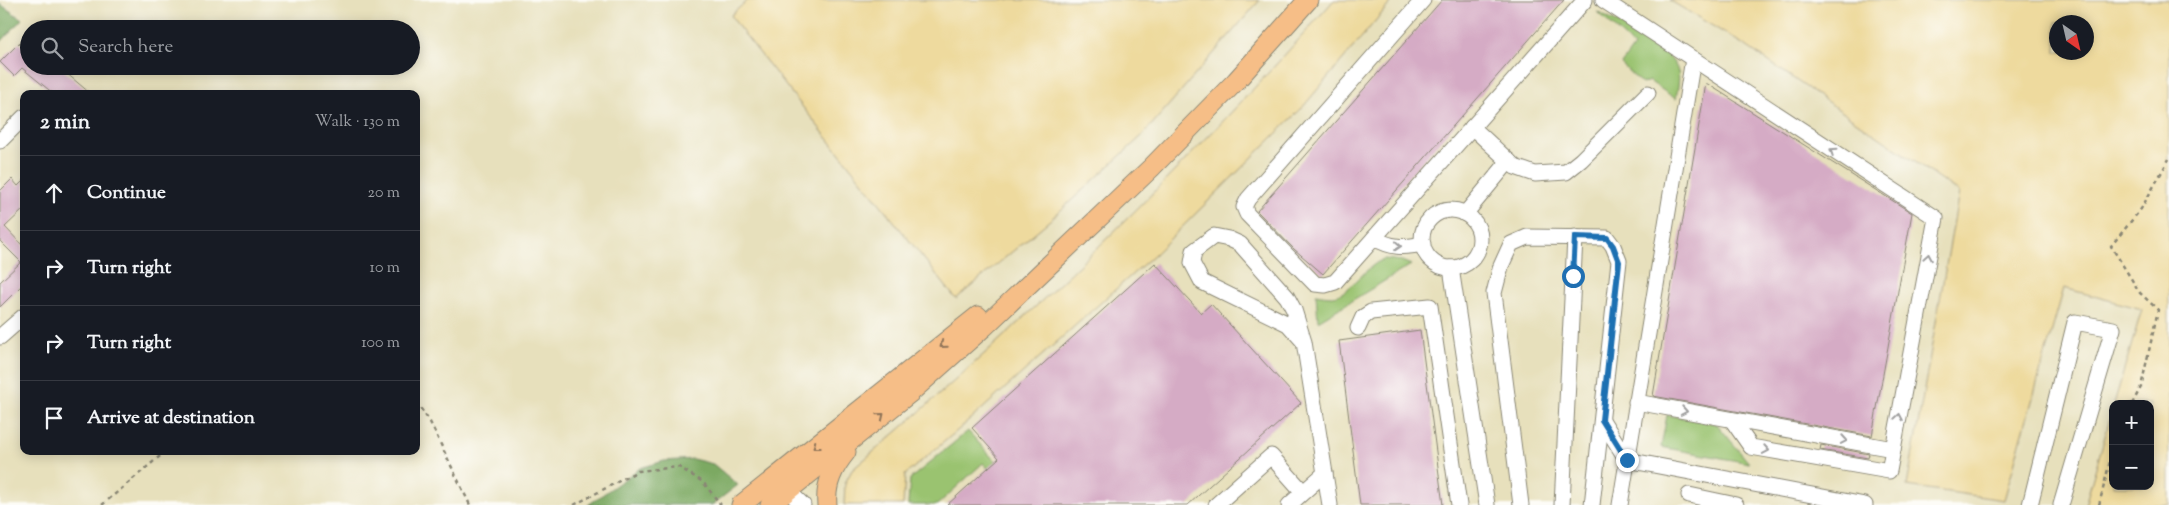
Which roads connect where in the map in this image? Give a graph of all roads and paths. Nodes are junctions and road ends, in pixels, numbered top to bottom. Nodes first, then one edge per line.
1 (1308, 0) edge
2 (1423, 0) edge
3 (1585, 0) edge
4 (1603, 0) edge
5 (1693, 59) junction
6 (1648, 92) dead end
7 (20, 121) edge
8 (1472, 127) junction
9 (0, 141) edge
10 (2169, 159) edge
11 (1509, 161) junction
12 (1128, 190) junction
13 (1465, 214) junction
14 (1575, 237) junction
15 (1374, 238) junction
16 (1422, 244) junction
17 (1451, 268) junction
18 (20, 320) edge
19 (1358, 328) dead end
20 (0, 337) edge
21 (1304, 342) junction
22 (2134, 400) edge
23 (1636, 402) junction
24 (420, 408) edge
25 (1602, 420) junction
26 (1732, 420) junction
27 (860, 434) junction
28 (1893, 449) junction
29 (161, 455) edge
30 (1627, 460) junction
31 (2109, 465) edge
32 (1325, 473) junction
33 (770, 483) junction
34 (1303, 492) junction
35 (1689, 495) dead end
36 (778, 500) edge
37 (1820, 501) edge
38 (102, 505) edge
39 (470, 505) edge
40 (574, 505) edge
41 (721, 505) edge
42 (742, 505) edge
43 (803, 505) edge
44 (827, 505) edge
45 (1216, 505) edge
46 (1289, 505) edge
47 (1330, 505) edge
48 (1459, 505) edge
49 (1487, 505) edge
50 (1521, 505) edge
51 (1562, 505) edge
52 (1592, 505) edge
53 (1620, 505) edge
54 (1736, 505) edge
55 (1865, 505) edge
56 (2030, 505) edge
57 (2060, 505) edge
58 (2099, 505) edge

1 - 12 main road
2 - 15 street
3 - 8 street
4 - 5 street
5 - 23 street
28 -> 5 street
6 - 11 street
7 - 9 street
8 - 11 street
8 - 15 street
10 - 22 path
11 - 13 street
27 -> 12 main road
12 -> 33 main road
13 - 16 street
13 - 17 street
14 - 25 street
14 - 50 street
14 - 51 street
15 -> 16 street
16 - 17 street
17 - 49 street
18 - 20 street
19 - 48 street
21 - 21 street
21 - 32 street
23 -> 26 street
23 - 30 street
24 - 39 path
25 - 30 street
25 - 52 street
26 -> 28 street
26 -> 28 street
27 - 36 main road
27 - 44 main road
29 - 38 path
30 - 37 street
30 - 53 street
31 - 58 path
32 - 34 street
32 - 47 street
33 - 36 street
33 - 42 main road
34 - 45 street
34 - 46 street
35 - 54 street
36 - 43 street
37 - 55 street
40 - 41 path
56 - 57 street

